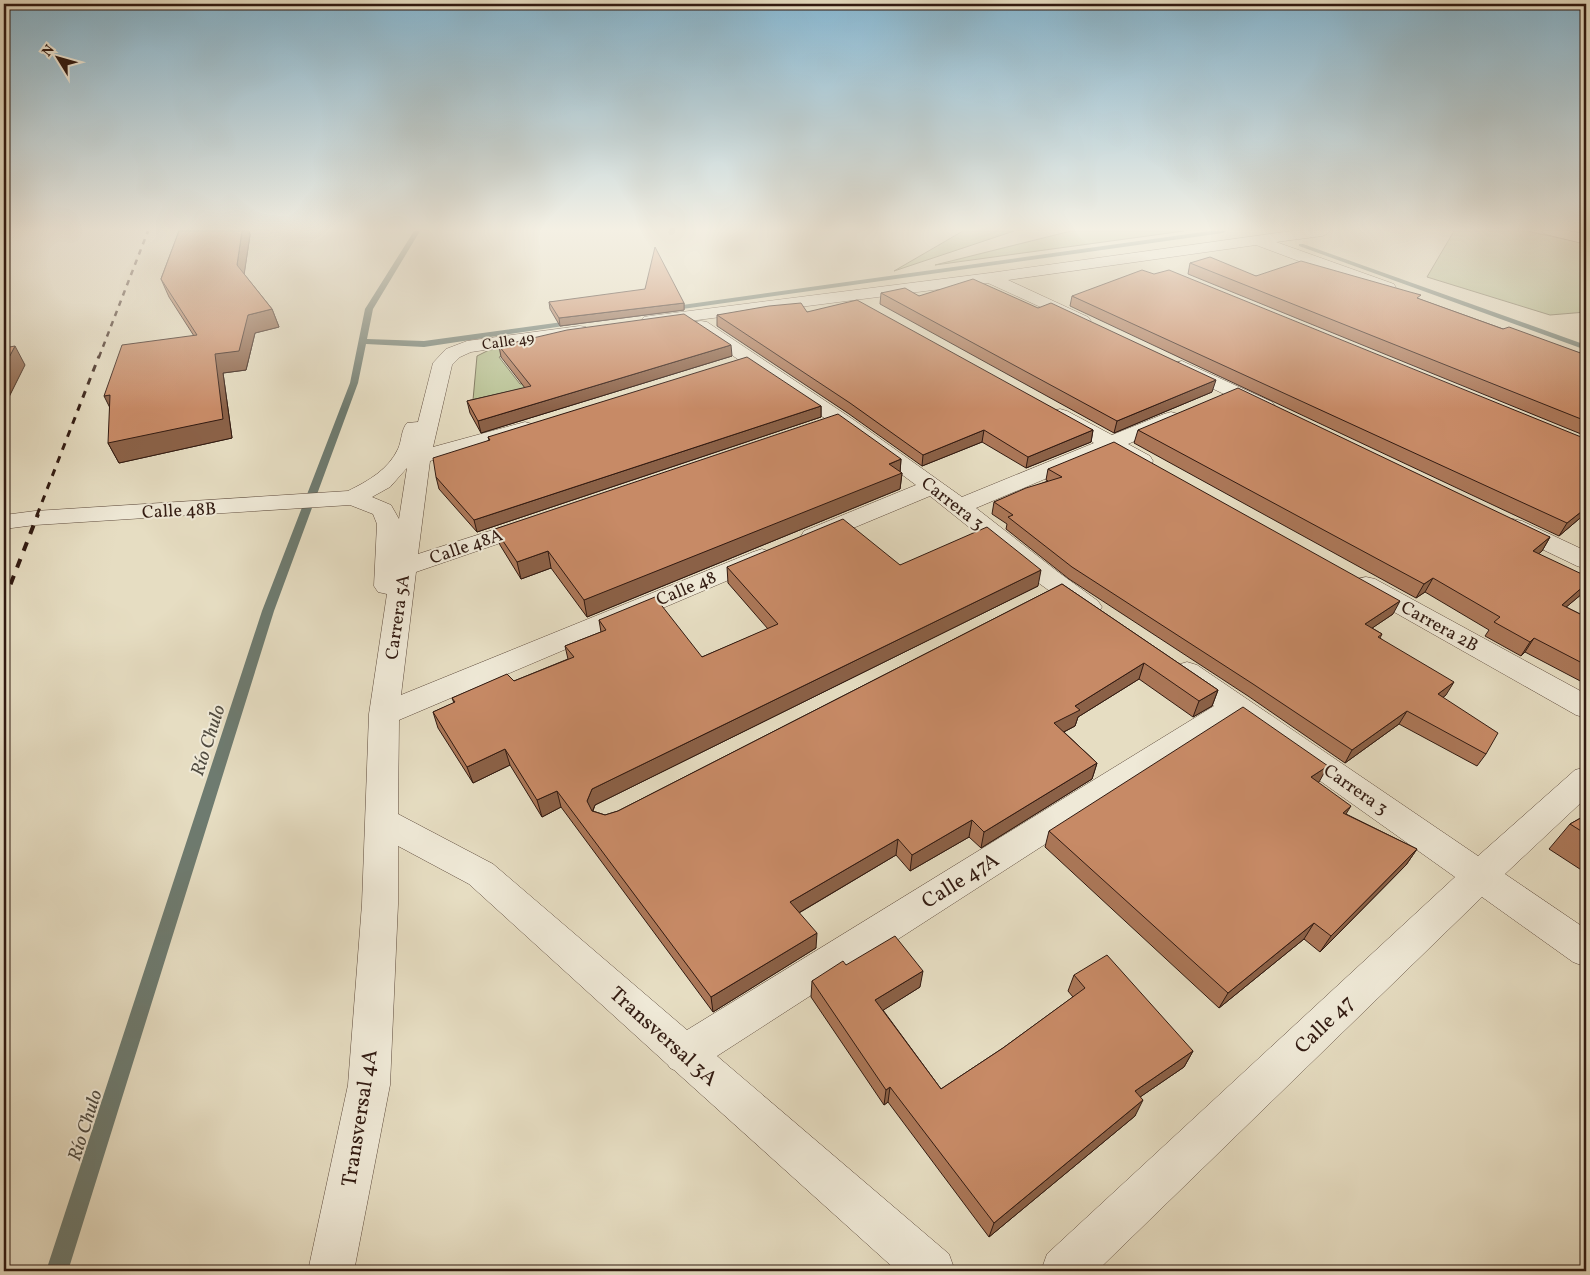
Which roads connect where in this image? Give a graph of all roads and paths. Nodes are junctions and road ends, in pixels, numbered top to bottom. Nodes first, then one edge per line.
1 (892, 290) edge
2 (1017, 290) edge
3 (1392, 290) edge
4 (1402, 294) edge
5 (849, 296) junction
6 (883, 315) edge
7 (687, 316) junction
8 (629, 324) edge
9 (601, 328) edge
10 (1099, 329) edge
11 (1162, 358) edge
12 (750, 359) junction
13 (442, 364) junction
14 (722, 368) edge
15 (1234, 392) junction
16 (1044, 406) edge
17 (1278, 413) edge
18 (841, 420) junction
19 (543, 423) edge
20 (813, 430) edge
21 (1111, 444) junction
22 (420, 457) junction
23 (1163, 472) edge
24 (933, 486) junction
25 (354, 498) junction
26 (959, 507) junction
27 (553, 517) edge
28 (1498, 518) edge
29 (4, 522) edge
30 (1586, 561) edge
31 (404, 567) junction
32 (1344, 573) edge
33 (1059, 587) junction
34 (1033, 600) edge
35 (1113, 623) edge
36 (393, 640) junction
37 (1167, 659) edge
38 (1237, 706) junction
39 (1586, 707) edge
40 (384, 714) junction
41 (1586, 779) edge
42 (382, 821) junction
43 (1480, 876) junction
44 (380, 904) joint
45 (1586, 950) edge
46 (684, 1054) junction
47 (331, 1271) edge
48 (932, 1271) edge
49 (1064, 1271) edge

1 - 5 street
2 - 10 street
3 - 4 street
5 - 6 street
5 - 7 street
7 - 8 street
7 - 12 street, Carrera 3
9 - 13 street, Calle 49
11 - 15 street
12 - 14 street
12 - 18 street, Carrera 3
13 - 22 street, Carrera 5A
13 - 25 street, Calle 48B
15 - 17 street
15 - 21 street
16 - 21 street
18 - 20 street
18 - 24 street, Carrera 3
19 - 22 street
21 - 23 street
21 - 26 street
22 - 31 street, Carrera 5A
24 - 26 street, Carrera 3
24 - 40 street, Calle 48
25 - 29 street, Calle 48B
25 - 36 street, Calle 48B
26 - 33 street, Carrera 3
27 - 31 street, Calle 48A
28 - 30 street
31 - 36 street, Carrera 5A
32 - 39 street, Carrera 2B
33 - 34 street
33 - 35 street, Carrera 3
36 - 40 street, Carrera 5A
37 - 38 street, Carrera 3
38 - 43 street, Carrera 3
38 - 46 street, Calle 47A
40 - 42 street, Carrera 5A
41 - 43 street, Calle 47
42 - 44 street, Carrera 5A
42 - 46 street, Transversal 3A
43 - 45 street, Carrera 3
43 - 49 street, Calle 47
44 - 47 street, Transversal 4A
46 - 48 street, Transversal 3A

